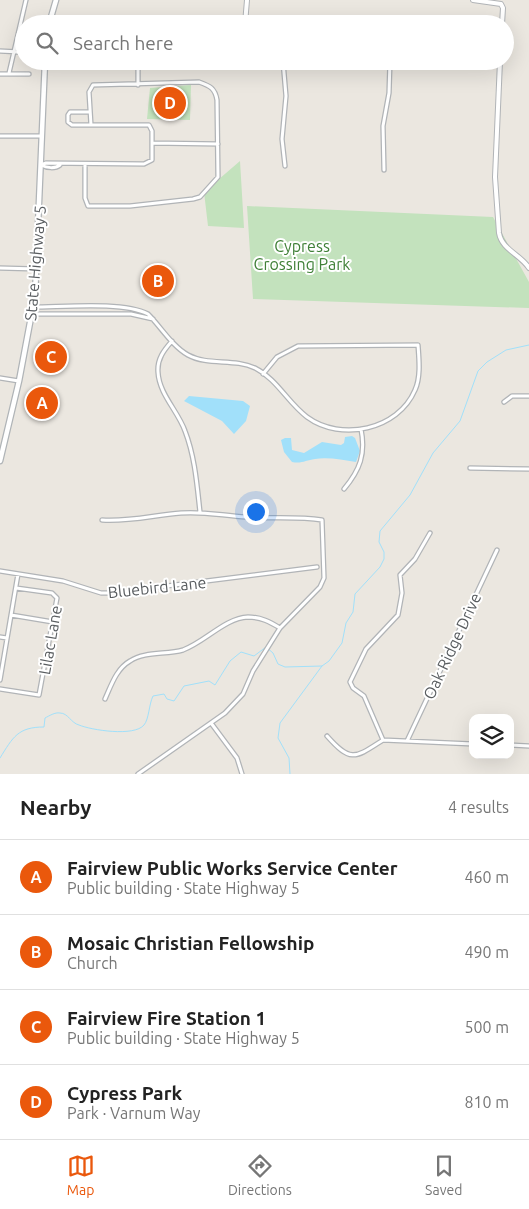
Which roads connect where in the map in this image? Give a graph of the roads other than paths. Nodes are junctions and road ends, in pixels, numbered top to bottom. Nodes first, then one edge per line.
1 (26, 0) edge
2 (56, 0) edge
3 (248, 0) edge
4 (473, 0) edge
5 (22, 15) edge
6 (52, 15) edge
7 (246, 15) edge
8 (503, 15) edge
9 (15, 44) edge
10 (0, 51) edge
11 (13, 52) junction
12 (45, 70) edge
13 (138, 70) edge
14 (284, 70) edge
15 (390, 70) edge
16 (500, 70) edge
17 (9, 73) junction
18 (0, 74) edge
19 (29, 74) dead end
20 (138, 85) junction
21 (90, 112) junction
22 (91, 125) junction
23 (0, 136) edge
24 (42, 136) junction
25 (152, 143) junction
26 (218, 144) junction
27 (41, 165) junction
28 (85, 165) junction
29 (285, 166) dead end
30 (384, 170) dead end
31 (0, 268) edge
32 (529, 268) edge
33 (37, 269) junction
34 (33, 308) junction
35 (32, 314) junction
36 (153, 319) junction
37 (172, 341) junction
38 (263, 374) junction
39 (0, 378) edge
40 (19, 381) junction
41 (529, 396) edge
42 (504, 402) dead end
43 (361, 429) junction
44 (1, 452) edge
45 (0, 461) edge
46 (470, 468) dead end
47 (529, 469) edge
48 (344, 489) dead end
49 (200, 512) junction
50 (102, 520) dead end
51 (430, 533) dead end
52 (497, 550) dead end
53 (317, 567) dead end
54 (0, 571) edge
55 (18, 574) junction
56 (16, 588) junction
57 (11, 615) junction
58 (53, 622) junction
59 (280, 628) junction
60 (0, 637) edge
61 (7, 638) junction
62 (0, 680) edge
63 (0, 689) edge
64 (105, 699) dead end
65 (211, 723) junction
66 (327, 736) dead end
67 (383, 740) junction
68 (407, 741) junction
69 (469, 744) edge
70 (514, 745) edge
71 (529, 746) edge
72 (138, 774) edge
73 (242, 774) edge

1 - 5 street
2 - 6 main road
3 - 7 street
4 - 8 street
9 - 11 street
10 - 11 street
11 - 17 street
12 - 24 main road, State Highway 5
13 - 20 street
14 - 29 street
15 - 30 street
16 - 32 street
17 - 18 street
17 - 19 street
20 - 21 street
20 - 26 street
21 - 22 street
21 - 22 street
22 - 25 street
23 - 24 street
24 - 27 main road, State Highway 5
25 - 26 street
25 - 28 street
26 - 28 street
27 - 28 street
27 - 33 main road, State Highway 5
31 - 33 street
33 - 34 main road, State Highway 5
34 - 35 main road, State Highway 5
34 - 36 street
35 - 36 street
35 - 40 main road, State Highway 5
36 - 37 street
37 - 38 street
37 - 49 street
38 - 43 street
38 - 43 street
39 - 40 street
40 - 44 main road, State Highway 5
41 - 42 street
43 - 48 street
44 - 45 main road, State Highway 5
46 - 47 street
49 - 50 street
49 - 59 street
51 - 67 street
52 - 68 street, Oak Ridge Drive
53 - 55 street, Bluebird Lane
54 - 55 street, Bluebird Lane
55 - 56 street
56 - 57 street
56 - 58 street, Lilac Lane
57 - 58 street
57 - 61 street
58 - 63 street, Lilac Lane
59 - 64 street
59 - 65 street
60 - 61 street
61 - 62 street
65 - 72 street
65 - 73 street
66 - 67 street
67 - 68 street
68 - 69 street
70 - 71 street

